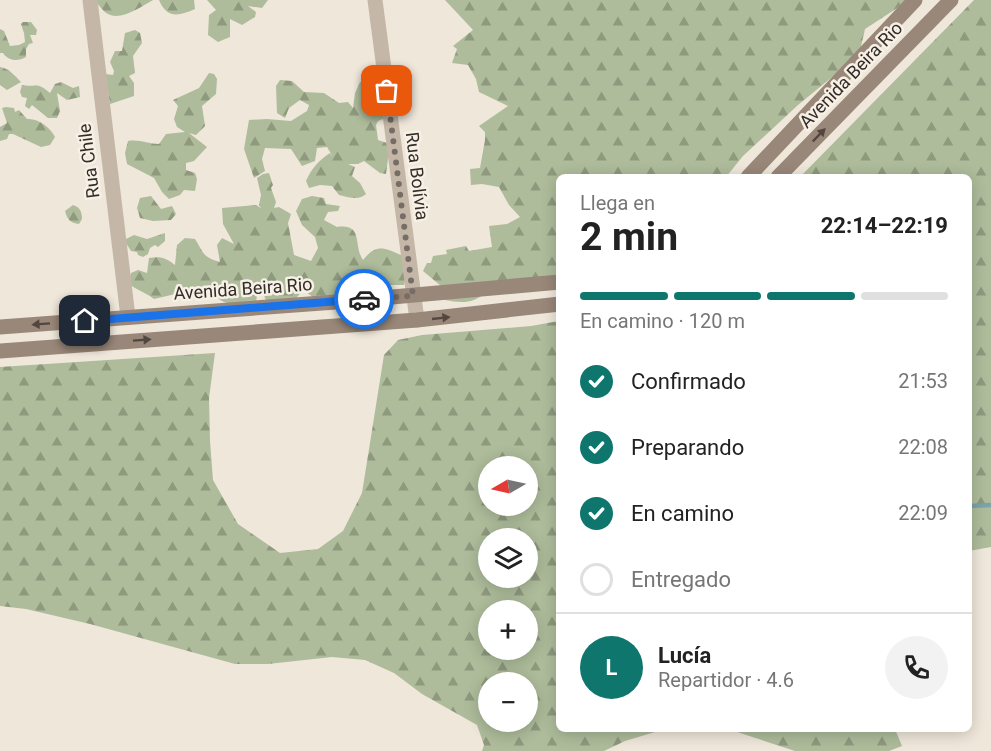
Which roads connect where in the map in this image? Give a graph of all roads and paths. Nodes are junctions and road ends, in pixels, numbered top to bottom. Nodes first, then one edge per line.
1 (90, 0) edge
2 (375, 0) edge
3 (915, 0) edge
4 (951, 0) edge
5 (751, 174) edge
6 (781, 174) edge
7 (556, 282) edge
8 (413, 296) junction
9 (556, 304) edge
10 (128, 317) junction
11 (417, 320) junction
12 (0, 327) edge
13 (0, 351) edge

1 - 10 street, Rua Chile
2 - 8 street, Rua Bolívia
3 - 5 street, Avenida Beira Rio
6 -> 4 street, Avenida Beira Rio
7 - 8 street, Avenida Beira Rio
8 - 10 street, Avenida Beira Rio
8 - 11 street, Rua Bolívia
11 -> 9 street
10 -> 12 street, Avenida Beira Rio
13 -> 11 street

